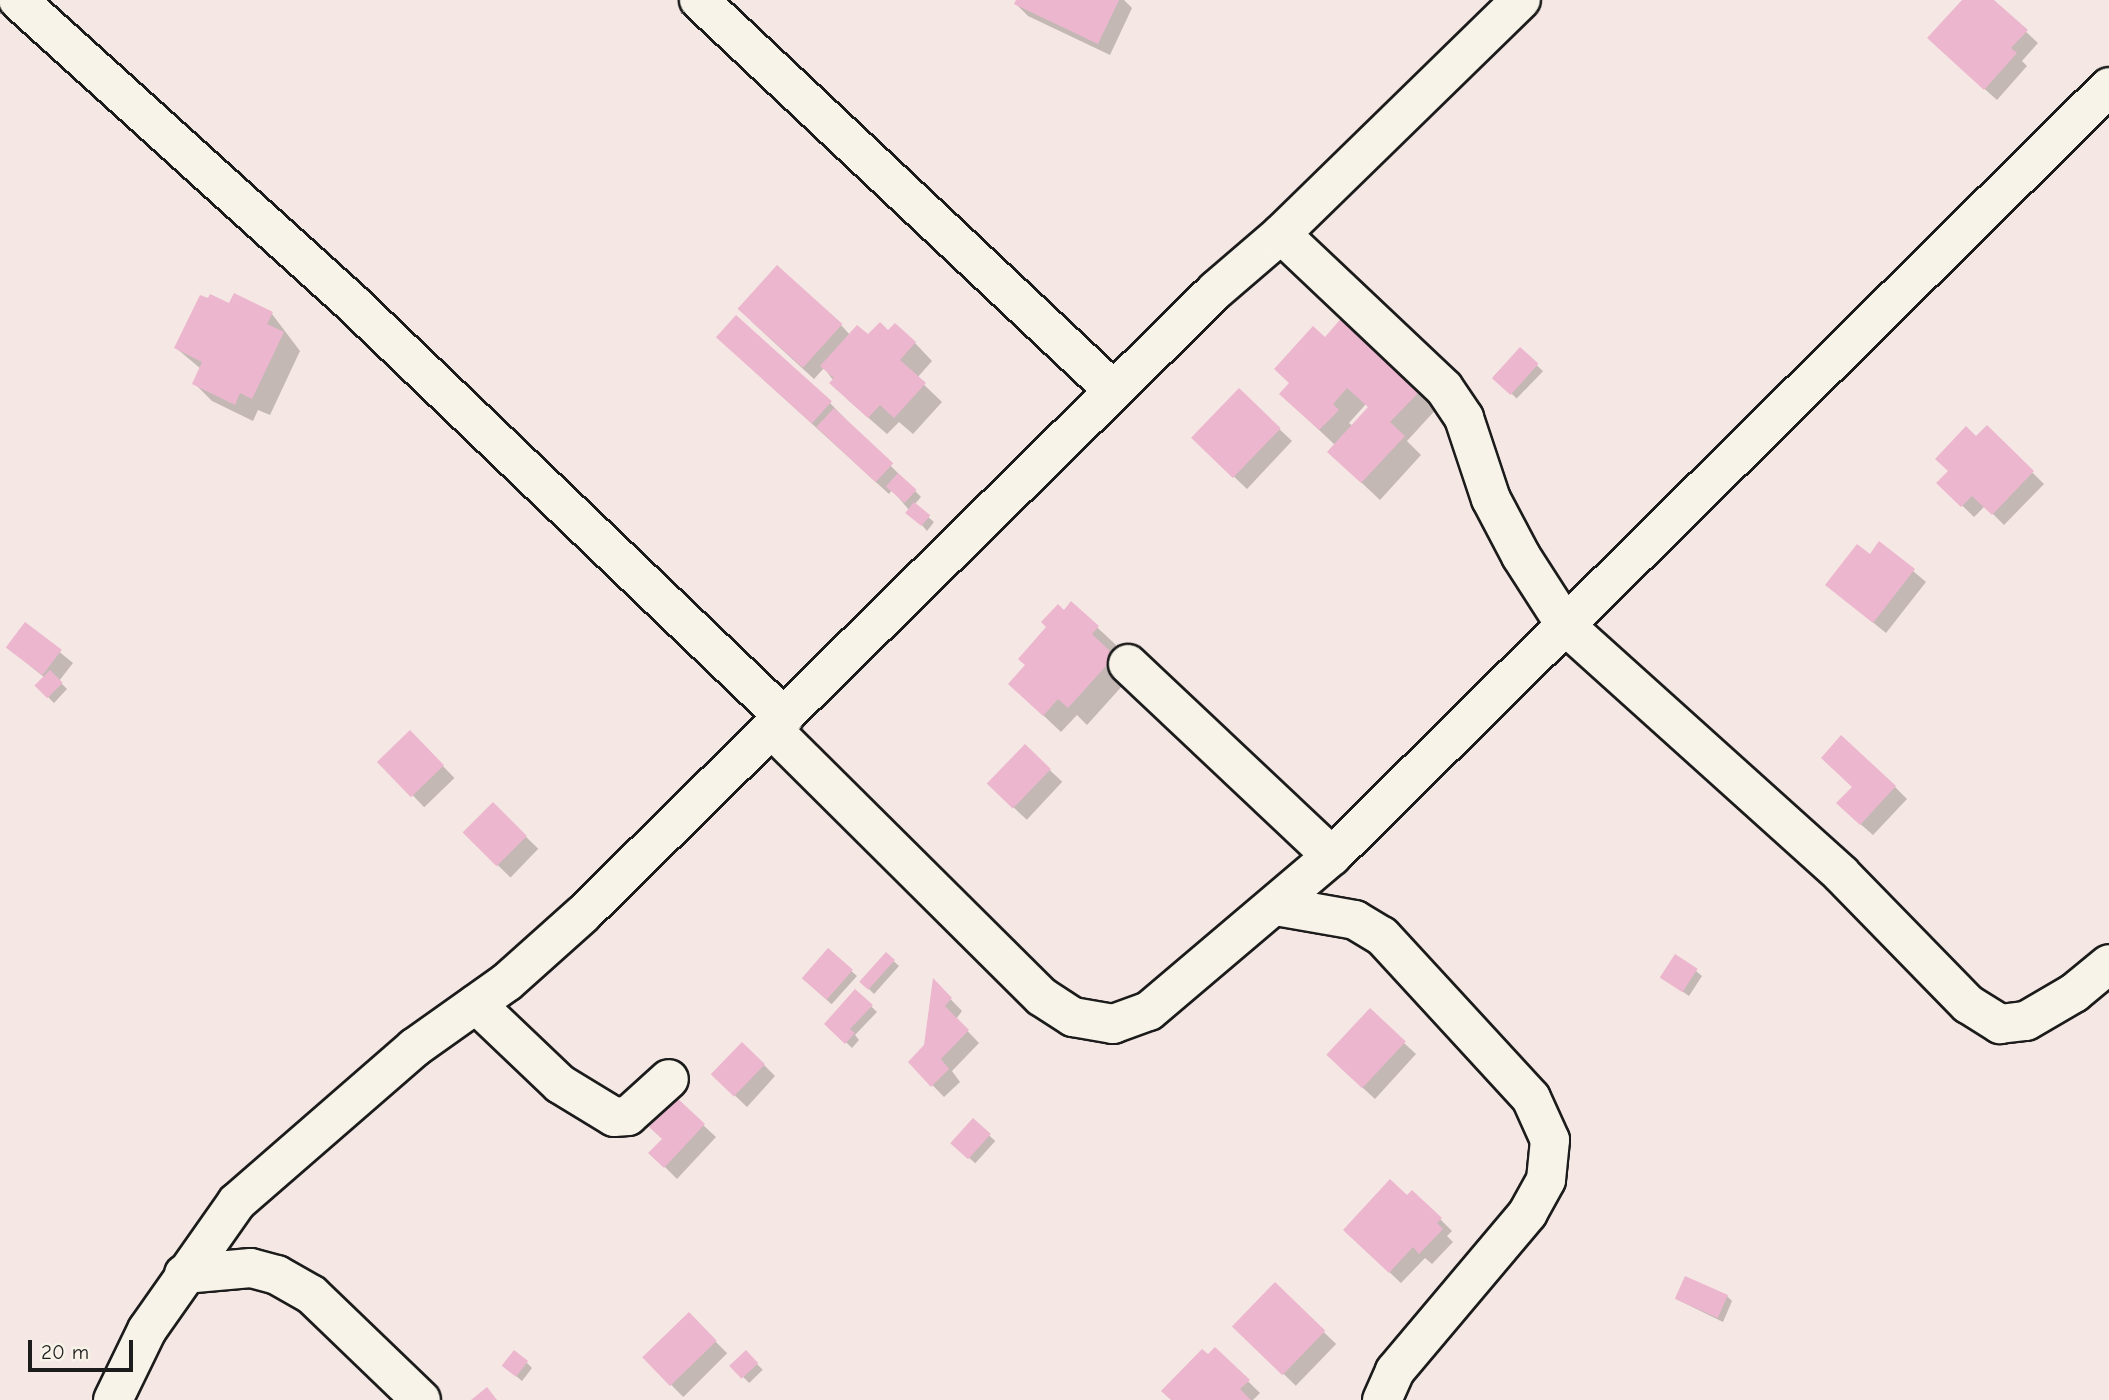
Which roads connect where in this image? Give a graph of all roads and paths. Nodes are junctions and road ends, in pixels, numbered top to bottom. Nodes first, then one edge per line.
1 (18, 0) edge
2 (699, 0) edge
3 (1521, 0) edge
4 (2109, 87) edge
5 (1281, 234) junction
6 (1114, 391) junction
7 (1566, 626) junction
8 (1128, 664) dead end
9 (778, 723) junction
10 (1332, 856) junction
11 (1276, 906) junction
12 (2109, 964) edge
13 (476, 1004) junction
14 (669, 1079) dead end
15 (184, 1274) junction
16 (113, 1400) edge
17 (421, 1400) edge
18 (1382, 1400) edge

1 - 9 street
2 - 6 street
3 - 5 street
4 - 7 street
5 - 6 street
5 - 7 street
6 - 9 street
7 - 10 street
7 - 12 street
8 - 10 street
9 - 11 street
9 - 13 street
10 - 11 street
11 - 18 street
13 - 14 street
13 - 15 street
15 - 16 street
15 - 17 street

